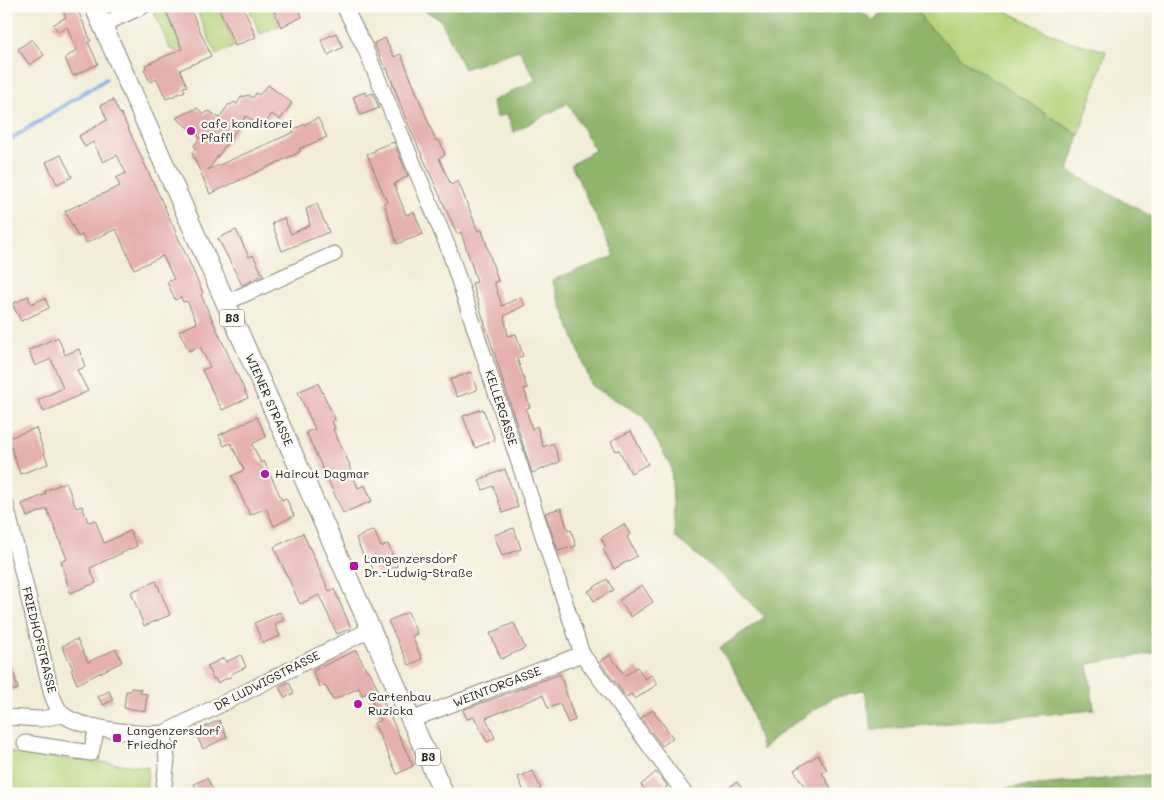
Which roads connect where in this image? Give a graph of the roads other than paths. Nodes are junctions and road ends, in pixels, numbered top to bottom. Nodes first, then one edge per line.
1 (94, 6) edge
2 (143, 6) edge
3 (344, 6) edge
4 (102, 25) junction
5 (334, 254) dead end
6 (226, 302) junction
7 (6, 505) edge
8 (371, 629) junction
9 (582, 654) junction
10 (63, 714) junction
11 (6, 717) edge
12 (412, 720) junction
13 (97, 727) junction
14 (164, 733) junction
15 (25, 743) dead end
16 (164, 789) edge
17 (682, 793) edge
18 (177, 794) edge
19 (444, 794) edge

1 - 4 main road, WIENER STRASSE / B3
2 - 4 street
3 - 9 street, KELLERGASSE
4 - 6 main road, WIENER STRASSE / B3
5 - 6 street
6 - 8 main road, WIENER STRASSE / B3
7 - 10 street, FRIEDHOFSTRASSE
8 - 12 main road, WIENER STRASSE / B3
8 - 14 street, DR LUDWIGSTRASSE
9 - 12 street, WEINTORGASSE
9 - 17 street, KELLERGASSE
10 - 11 street
10 - 13 street
12 - 19 main road, WIENER STRASSE / B3
13 - 14 street
13 - 15 street
14 - 16 street
16 - 18 street

